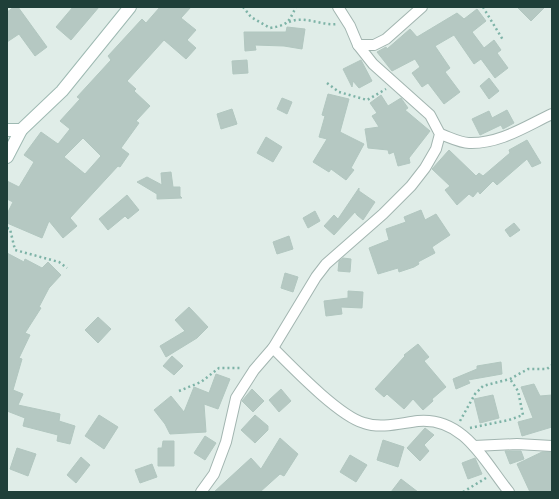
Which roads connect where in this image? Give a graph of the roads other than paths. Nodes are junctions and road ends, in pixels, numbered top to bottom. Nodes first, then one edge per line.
1 (130, 7) edge
2 (338, 7) edge
3 (422, 7) edge
4 (358, 45) junction
5 (552, 114) edge
6 (7, 130) edge
7 (21, 130) junction
8 (440, 134) junction
9 (7, 157) edge
10 (273, 348) junction
11 (474, 446) junction
12 (552, 446) edge
13 (201, 492) edge
14 (509, 492) edge

1 - 7 main road
2 - 4 street
3 - 4 street
4 - 8 street
5 - 8 street
6 - 7 main road
7 - 9 main road
8 - 10 street
10 - 11 street
10 - 13 street
11 - 12 street
11 - 14 street

